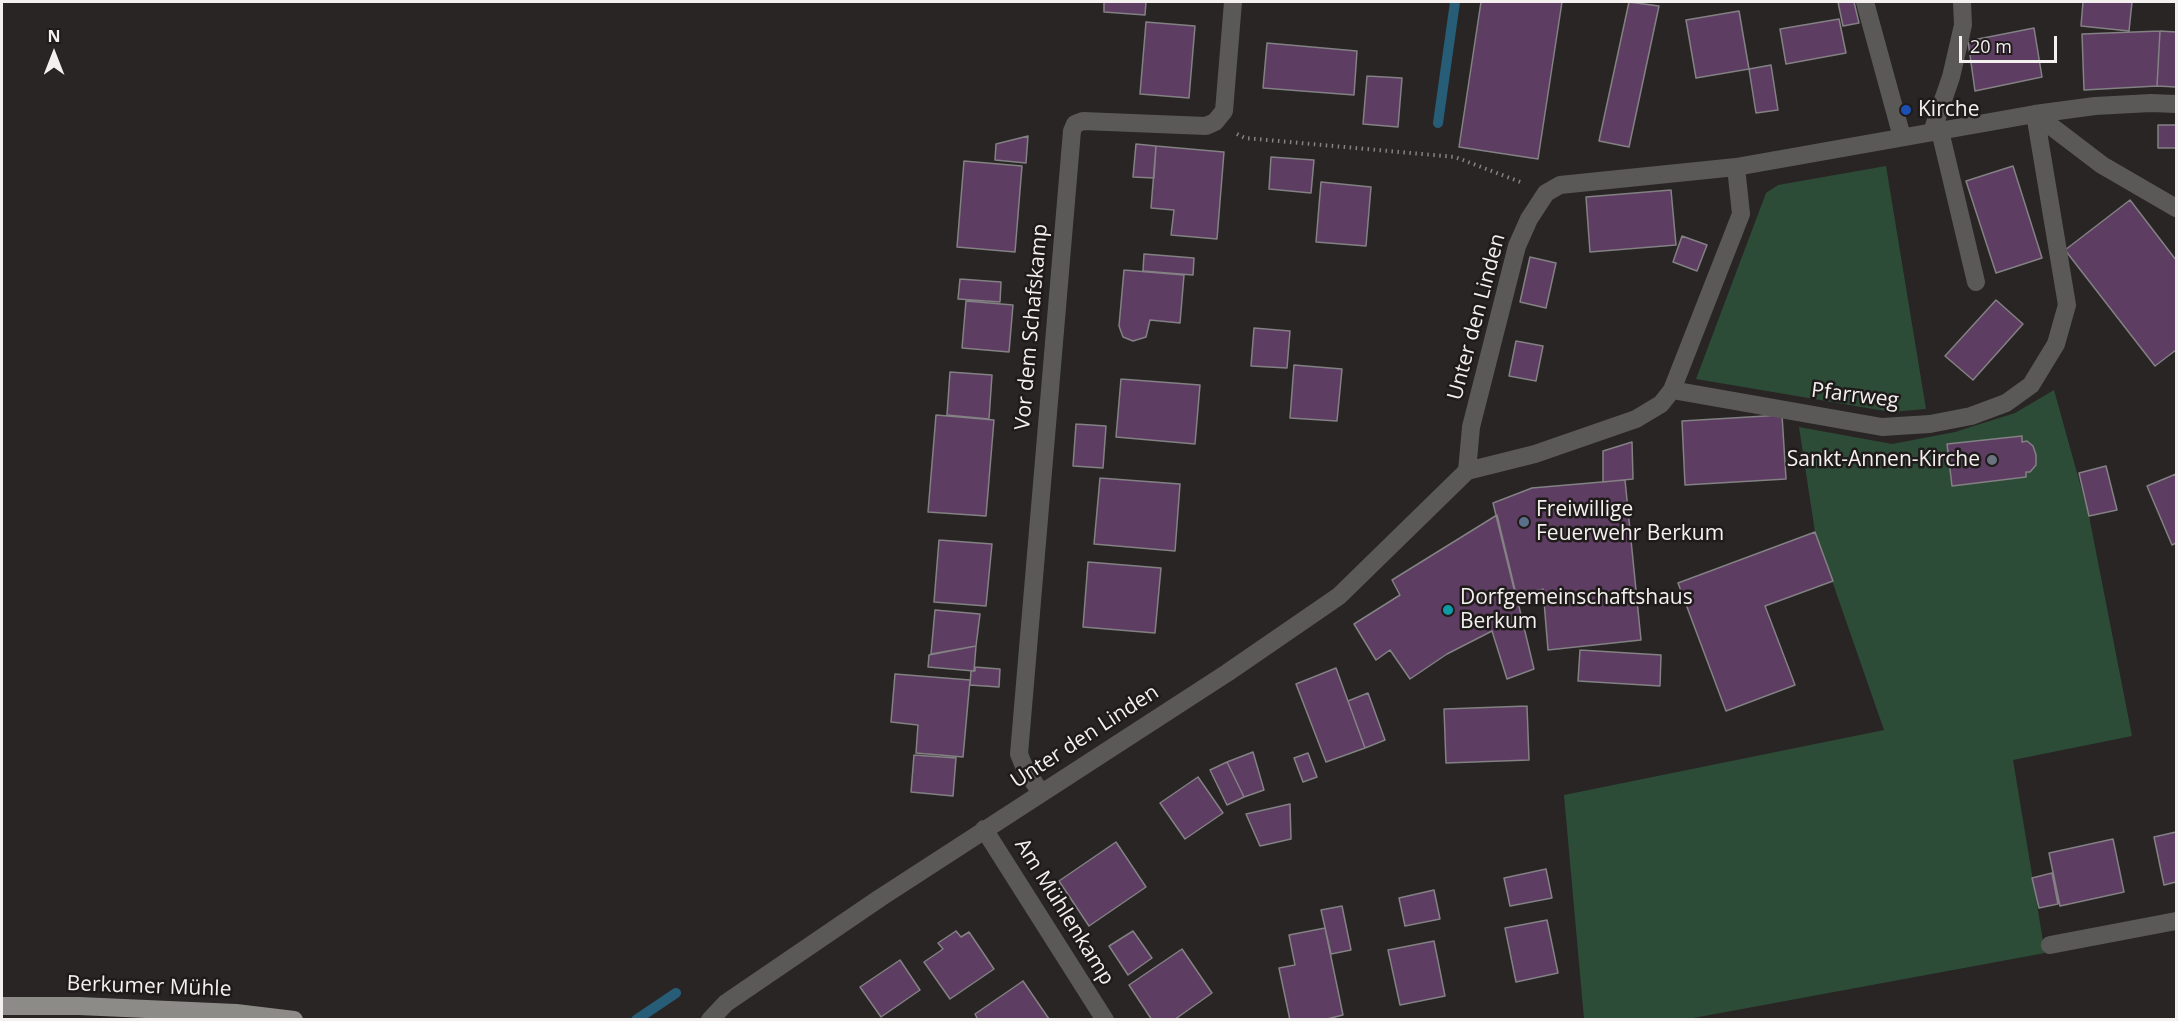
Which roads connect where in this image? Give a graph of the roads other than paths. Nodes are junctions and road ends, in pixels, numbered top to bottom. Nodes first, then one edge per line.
1 (1233, 2) edge
2 (1864, 2) edge
3 (1962, 2) edge
4 (2176, 104) edge
5 (2035, 114) junction
6 (1936, 132) junction
7 (1902, 137) junction
8 (1736, 167) junction
9 (2176, 208) edge
10 (1976, 282) dead end
11 (1672, 390) junction
12 (1467, 471) junction
13 (1041, 793) junction
14 (984, 830) junction
15 (2176, 921) edge
16 (2050, 945) dead end
17 (2, 1006) edge
18 (294, 1020) edge
19 (710, 1020) edge
20 (1105, 1020) edge

1 - 13 street, Vor dem Schafskamp
2 - 7 street
3 - 6 street
4 - 5 street
5 - 6 street
5 - 9 street
5 - 11 street, Pfarrweg
6 - 7 street
6 - 10 street
7 - 8 street
8 - 11 street
8 - 12 street, Unter den Linden
11 - 12 street
12 - 13 street, Unter den Linden
13 - 14 street, Unter den Linden
14 - 19 street, Unter den Linden
14 - 20 street, Am Mühlenkamp
15 - 16 street
17 - 18 main road, Berkumer Mühle

